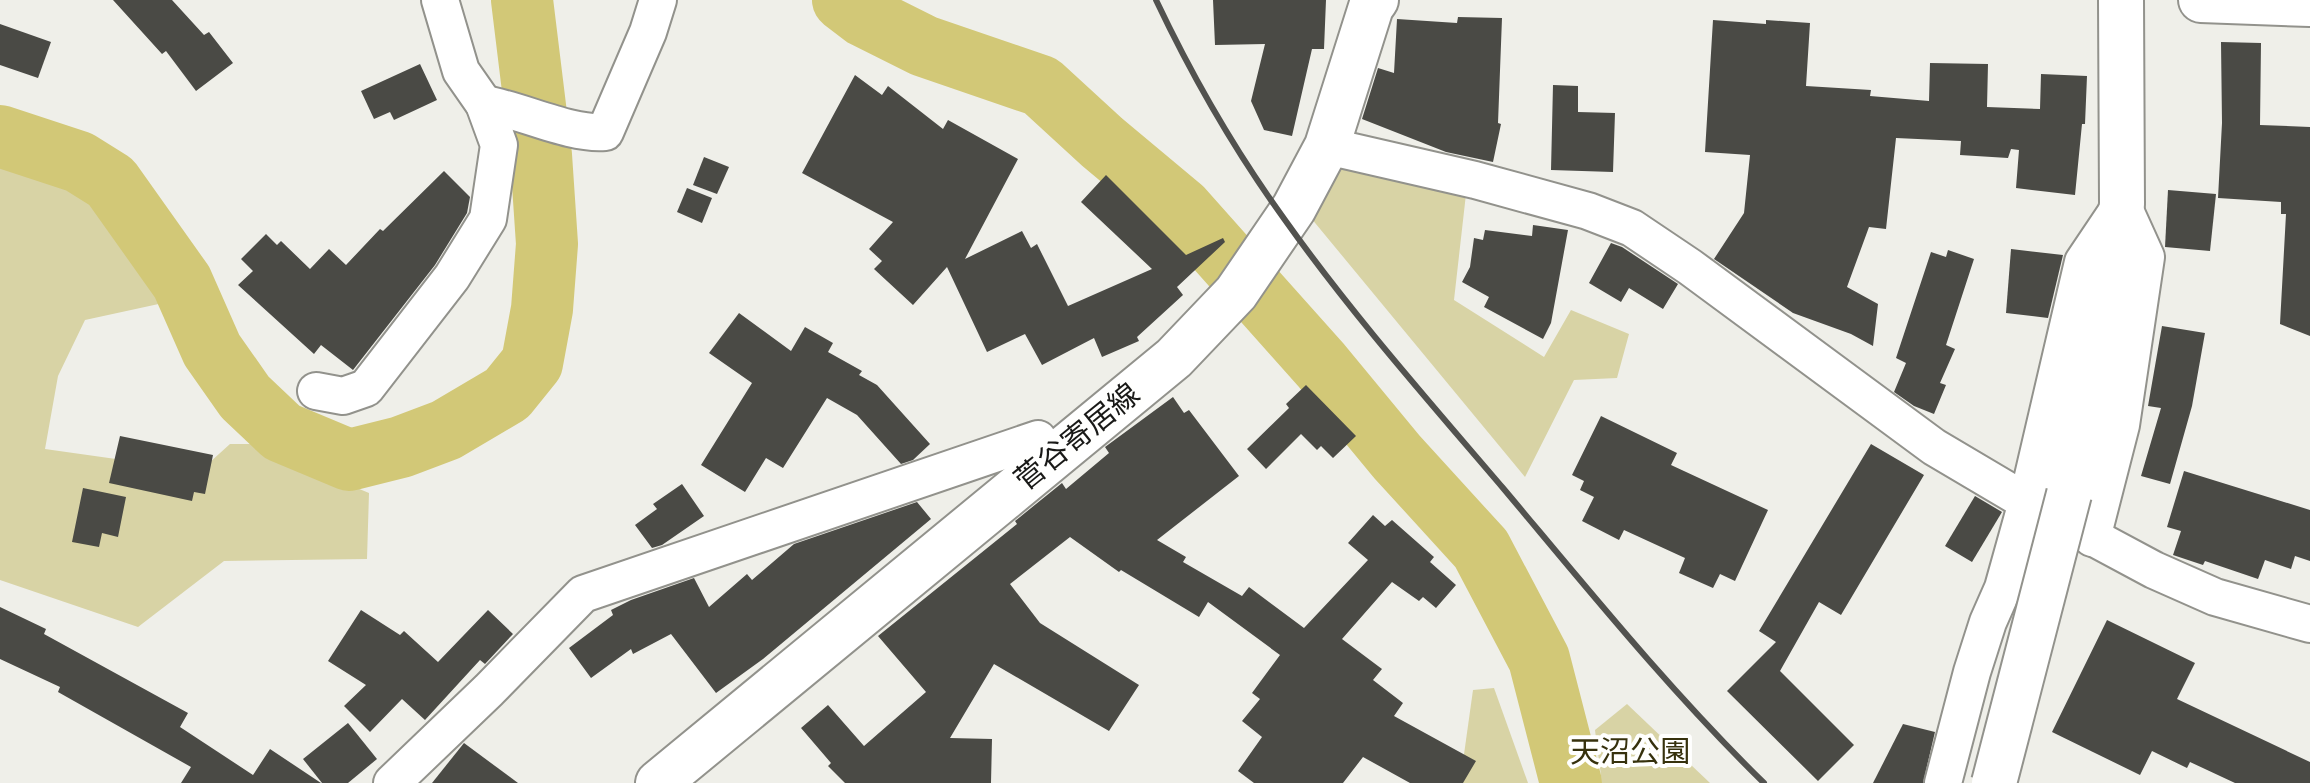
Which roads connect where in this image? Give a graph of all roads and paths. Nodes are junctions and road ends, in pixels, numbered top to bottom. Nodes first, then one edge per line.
1 (440, 0) edge
2 (658, 0) edge
3 (2121, 0) edge
4 (2201, 0) edge
5 (1365, 2) edge
6 (2310, 4) edge
7 (496, 106) junction
8 (1327, 146) junction
9 (2122, 204) junction
10 (316, 391) dead end
11 (1049, 460) junction
12 (2048, 498) junction
13 (2092, 538) junction
14 (2310, 624) edge
15 (392, 783) edge
16 (658, 783) edge
17 (1943, 783) edge
18 (1994, 783) edge

1 - 7 street
2 - 7 street
3 - 9 main road
4 - 6 main road
5 - 8 main road, 菅谷寄居線
7 - 10 street
8 - 11 main road, 菅谷寄居線
8 - 12 street
9 - 12 main road
9 - 13 street
11 - 15 street
11 - 16 main road, 菅谷寄居線
12 - 13 street
12 - 17 street
12 - 18 main road, bridge
13 - 14 street

